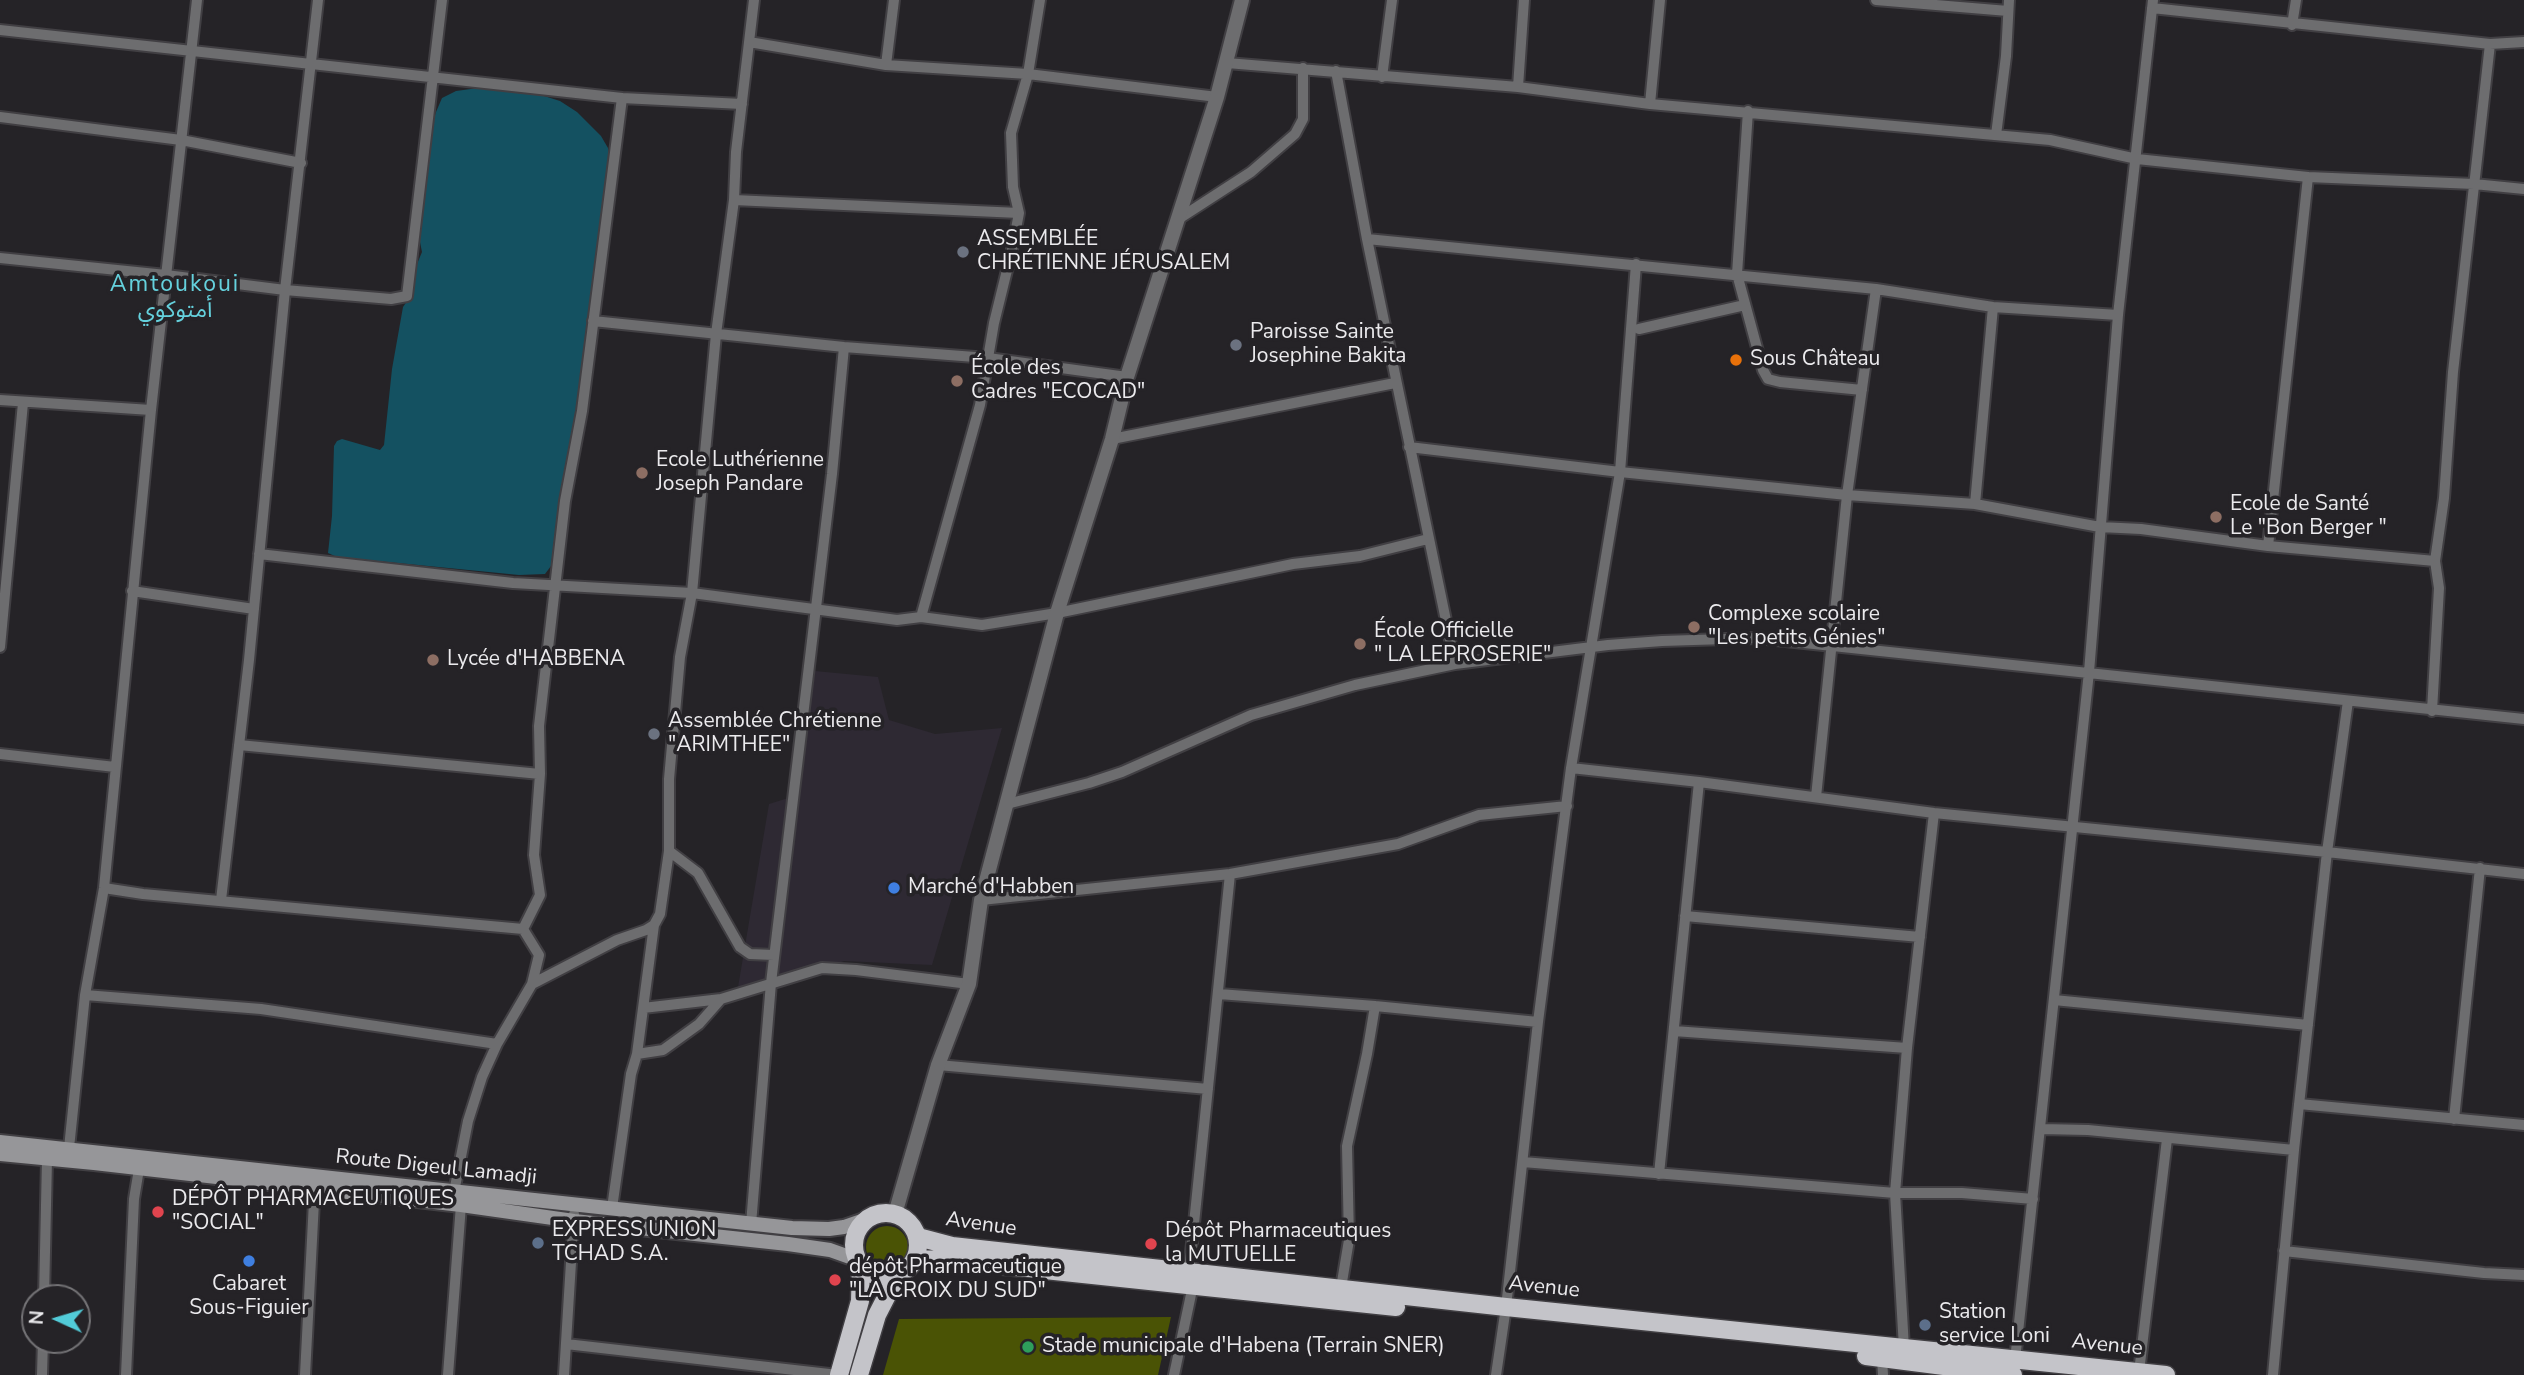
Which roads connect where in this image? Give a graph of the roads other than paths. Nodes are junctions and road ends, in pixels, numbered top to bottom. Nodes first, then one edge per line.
1 (197, 0) edge
2 (318, 0) edge
3 (442, 0) edge
4 (754, 0) edge
5 (894, 0) edge
6 (1040, 0) edge
7 (1242, 0) edge
8 (1392, 0) edge
9 (1524, 0) edge
10 (1654, 0) edge
11 (1660, 0) edge
12 (1876, 0) edge
13 (2296, 0) edge
14 (2152, 4) edge
15 (2009, 5) edge
16 (2292, 25) junction
17 (0, 30) edge
18 (749, 42) junction
19 (2524, 42) edge
20 (2490, 44) junction
21 (191, 52) junction
22 (1227, 63) junction
23 (310, 65) junction
24 (886, 65) junction
25 (1303, 68) junction
26 (1336, 71) junction
27 (1028, 74) junction
28 (1382, 77) junction
29 (432, 78) junction
30 (1518, 87) junction
31 (1217, 97) junction
32 (622, 98) junction
33 (742, 104) junction
34 (1650, 104) junction
35 (1748, 111) junction
36 (0, 117) edge
37 (1996, 135) junction
38 (180, 139) junction
39 (2137, 159) junction
40 (301, 163) junction
41 (2308, 177) junction
42 (2474, 184) junction
43 (2524, 189) edge
44 (734, 200) junction
45 (1019, 213) junction
46 (1180, 218) junction
47 (1367, 239) junction
48 (0, 258) edge
49 (1636, 264) junction
50 (1737, 274) junction
51 (166, 275) junction
52 (1876, 289) junction
53 (285, 290) junction
54 (1745, 305) junction
55 (1993, 307) junction
56 (2118, 314) junction
57 (593, 321) junction
58 (1640, 329) dead end
59 (716, 334) junction
60 (844, 347) junction
61 (988, 358) junction
62 (1127, 377) junction
63 (1395, 383) junction
64 (1862, 390) junction
65 (0, 400) edge
66 (23, 403) junction
67 (151, 410) junction
68 (1112, 439) junction
69 (1409, 447) junction
70 (1620, 472) junction
71 (1850, 495) junction
72 (1975, 504) junction
73 (0, 507) edge
74 (14, 509) junction
75 (2100, 527) junction
76 (1428, 539) junction
77 (2268, 546) junction
78 (259, 554) junction
79 (2435, 561) junction
80 (555, 584) junction
81 (132, 591) junction
82 (692, 593) junction
83 (815, 608) junction
84 (254, 609) junction
85 (1057, 613) junction
86 (921, 617) junction
87 (1, 631) edge
88 (1833, 646) junction
89 (0, 647) edge
90 (1591, 647) junction
91 (1455, 664) junction
92 (2089, 672) junction
93 (2348, 701) junction
94 (2432, 710) junction
95 (2524, 719) edge
96 (239, 745) junction
97 (0, 754) edge
98 (115, 767) junction
99 (1572, 768) junction
100 (540, 774) junction
101 (1699, 782) junction
102 (1816, 797) junction
103 (1007, 804) junction
104 (1567, 806) junction
105 (1934, 813) junction
106 (2073, 825) junction
107 (668, 851) junction
108 (2327, 852) junction
109 (2480, 868) junction
110 (1230, 874) junction
111 (2524, 874) edge
112 (104, 888) junction
113 (221, 900) junction
114 (982, 901) junction
115 (1685, 916) junction
116 (654, 925) junction
117 (523, 929) junction
118 (1920, 937) junction
119 (774, 955) junction
120 (771, 983) junction
121 (532, 984) junction
122 (969, 984) junction
123 (1219, 994) junction
124 (85, 995) junction
125 (722, 999) junction
126 (2054, 1000) junction
127 (1375, 1006) junction
128 (643, 1008) junction
129 (1538, 1022) junction
130 (2308, 1025) junction
131 (1674, 1031) junction
132 (497, 1044) junction
133 (1907, 1048) junction
134 (637, 1054) junction
135 (938, 1065) junction
136 (1208, 1089) junction
137 (2299, 1104) junction
138 (2454, 1119) junction
139 (2524, 1125) edge
140 (2041, 1129) junction
141 (2167, 1139) junction
142 (0, 1142) edge
143 (69, 1148) junction
144 (2294, 1150) junction
145 (0, 1154) edge
146 (47, 1159) junction
147 (1523, 1162) junction
148 (139, 1169) junction
149 (1659, 1174) junction
150 (316, 1183) junction
151 (1895, 1193) junction
152 (457, 1199) junction
153 (2033, 1199) junction
154 (575, 1205) junction
155 (612, 1208) junction
156 (895, 1214) junction
157 (867, 1219) junction
158 (574, 1221) junction
159 (751, 1224) junction
160 (918, 1237) junction
161 (2284, 1251) junction
162 (915, 1259) junction
163 (859, 1263) junction
164 (2524, 1275) edge
165 (897, 1276) junction
166 (1191, 1278) junction
167 (44, 1284) edge
168 (1341, 1288) junction
169 (1506, 1312) junction
170 (566, 1344) junction
171 (1904, 1348) junction
172 (43, 1354) edge
173 (1883, 1366) edge
174 (2014, 1367) edge
175 (2139, 1372) junction
176 (42, 1375) edge
177 (126, 1375) edge
178 (305, 1375) edge
179 (448, 1375) edge
180 (564, 1375) edge
181 (838, 1375) edge
182 (859, 1375) edge
183 (1174, 1375) edge
184 (1496, 1375) edge
185 (2166, 1375) edge
186 (2273, 1375) edge

1 - 21 street
2 - 23 street
3 - 29 street
4 - 18 street
5 - 24 street
6 - 27 street
7 - 22 street
8 - 28 street
9 - 30 street
10 - 11 street
11 - 34 street
12 - 15 street
13 - 16 street
14 - 16 street
14 - 39 street
15 - 37 street
16 - 20 street
17 - 21 street
18 - 24 street
18 - 33 street
19 - 20 street
20 - 42 street
21 - 23 street
21 - 38 street
22 - 25 street
22 - 31 street
23 - 29 street
23 - 40 street
24 - 27 street
25 - 26 street
25 - 46 street
26 - 28 street
26 - 47 street
27 - 31 street
27 - 45 street
28 - 30 street
29 - 32 street
29 - 53 street
30 - 34 street
31 - 46 street
32 - 33 street
32 - 57 street
33 - 44 street
34 - 35 street
35 - 37 street
35 - 50 street
36 - 38 street
37 - 39 street
38 - 40 street
38 - 51 street
39 - 41 street
39 - 56 street
40 - 53 street
41 - 42 street
41 - 77 street
42 - 43 street
42 - 79 street
44 - 45 street
44 - 59 street
45 - 61 street
46 - 62 street
47 - 49 street
47 - 63 street
48 - 51 street
49 - 50 street
49 - 70 street
50 - 52 street
50 - 54 street
51 - 53 street
51 - 67 street
52 - 55 street
52 - 64 street
52 - 71 street
53 - 78 street
54 - 58 street
54 - 64 street
55 - 56 street
55 - 72 street
56 - 75 street
57 - 59 street
57 - 80 street
59 - 60 street
59 - 82 street
60 - 61 street
60 - 83 street
61 - 62 street
61 - 86 street
62 - 68 street
63 - 68 street
63 - 69 street
64 - 71 street
65 - 66 street
66 - 67 street
66 - 74 street
67 - 81 street
68 - 85 street
69 - 70 street
69 - 76 street
70 - 71 street
70 - 90 street
71 - 72 street
71 - 88 street
72 - 75 street
73 - 74 street
74 - 87 street
75 - 77 street
75 - 92 street
76 - 85 street
76 - 91 street
77 - 79 street
78 - 80 street
78 - 84 street
79 - 94 street
80 - 82 street
80 - 100 street
81 - 84 street
81 - 98 street
82 - 83 street
82 - 107 street
83 - 86 street
83 - 119 street
84 - 96 street
85 - 86 street
85 - 103 street
87 - 89 street
88 - 90 street
88 - 92 street
88 - 102 street
90 - 91 street
90 - 99 street
91 - 103 street
92 - 93 street
92 - 106 street
93 - 94 street
93 - 108 street
94 - 95 street
96 - 100 street
96 - 113 street
97 - 98 street
98 - 112 street
99 - 101 street
99 - 104 street
100 - 117 street
101 - 102 street
101 - 115 street
102 - 105 street
103 - 114 street
104 - 110 street
104 - 129 street
105 - 106 street
105 - 118 street
106 - 108 street
106 - 126 street
107 - 116 street
107 - 119 street
108 - 109 street
108 - 130 street
109 - 111 street
109 - 138 street
110 - 114 street
110 - 123 street
112 - 113 street
112 - 124 street
113 - 117 street
114 - 122 street
115 - 118 street
115 - 131 street
116 - 121 street
116 - 128 street
117 - 121 street
118 - 133 street
119 - 120 street
120 - 122 street
120 - 125 street
120 - 159 street
121 - 132 street
122 - 135 street
123 - 127 street
123 - 136 street
124 - 132 street
124 - 143 street
125 - 128 street
125 - 134 street
126 - 130 street
126 - 140 street
127 - 129 street
127 - 168 street
128 - 134 street
129 - 147 street
130 - 137 street
131 - 133 street
131 - 149 street
132 - 152 street
133 - 151 street
134 - 155 street
135 - 136 street
135 - 156 street
136 - 166 street
137 - 138 street
137 - 144 street
138 - 139 street
140 - 141 street
140 - 153 street
141 - 144 street
141 - 175 street
142 - 143 main road, Route Digeul Lamadji
143 - 150 main road, Route Digeul Lamadji
144 - 161 street
145 - 146 main road
146 - 148 main road
146 - 167 street
147 - 149 street
147 - 169 street
148 - 150 main road
148 - 177 street
149 - 151 street
150 - 152 main road, Route Digeul Lamadji
150 - 178 street
151 - 153 street
151 - 171 street
152 - 154 main road, Route Digeul Lamadji
152 - 158 main road
152 - 179 street
153 - 174 street
154 - 155 main road, Route Digeul Lamadji
154 - 158 street
155 - 159 main road, Route Digeul Lamadji
156 - 157 highway
156 - 160 highway
157 - 159 main road, Route Digeul Lamadji
157 - 163 highway
158 - 163 main road
158 - 170 street
160 - 162 highway
160 - 166 highway, Avenue
161 - 164 street
161 - 186 street
162 - 165 highway
162 - 166 highway
163 - 165 highway
163 - 181 highway
165 - 182 highway
166 - 168 highway, Avenue
166 - 169 highway
166 - 183 street
168 - 169 highway, Avenue
169 - 171 highway, Avenue
169 - 173 highway
169 - 184 street
170 - 180 street
170 - 181 street
171 - 174 highway, Avenue
172 - 176 street
173 - 174 highway
174 - 175 highway, Avenue
175 - 185 highway, Avenue

